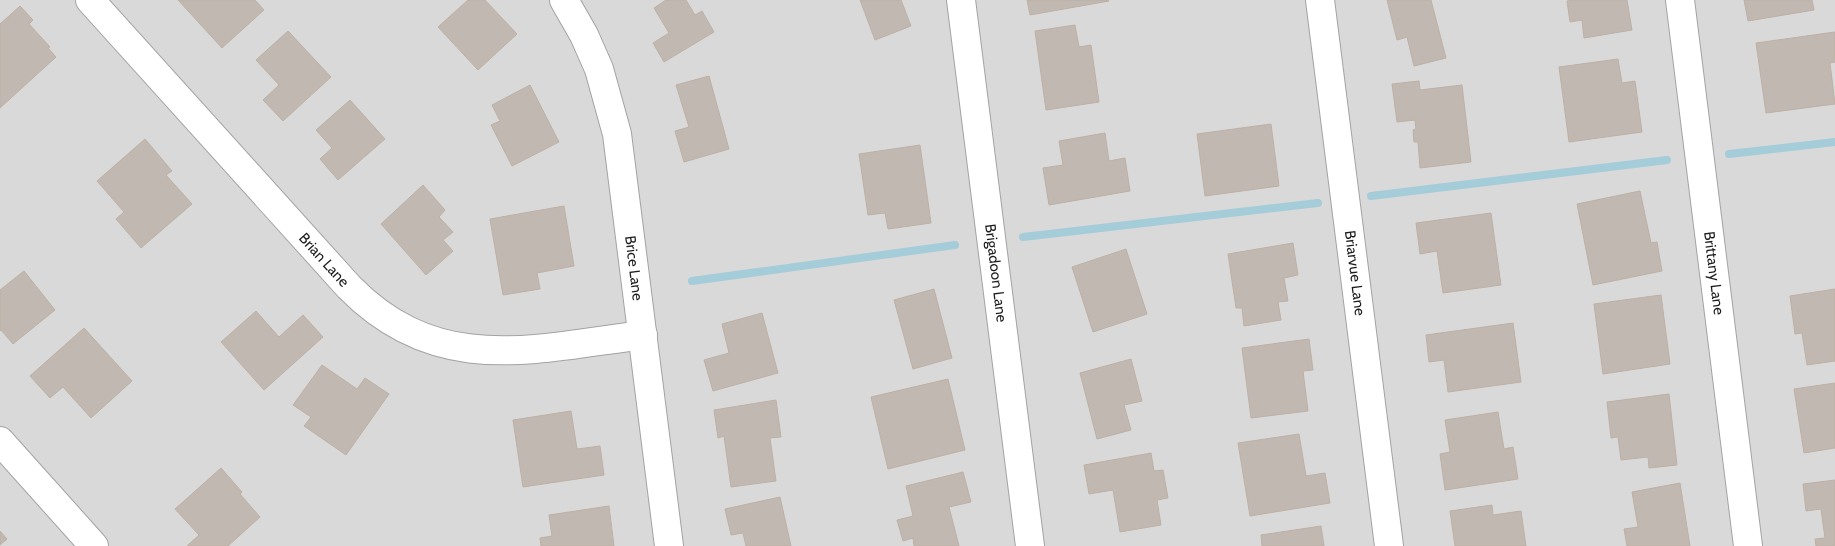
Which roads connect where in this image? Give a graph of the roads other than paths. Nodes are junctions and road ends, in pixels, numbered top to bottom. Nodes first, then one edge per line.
1 (90, 0) edge
2 (564, 0) edge
3 (961, 0) edge
4 (1320, 0) edge
5 (1680, 0) edge
6 (643, 335) junction
7 (0, 442) edge
8 (94, 546) edge
9 (669, 546) edge
10 (1030, 546) edge
11 (1389, 546) edge
12 (1748, 546) edge

1 - 6 street, Brian Lane
2 - 6 street, Brice Lane
3 - 10 street, Brigadoon Lane
4 - 11 street, Briarvue Lane
5 - 12 street, Brittany Lane
6 - 9 street, Brice Lane
7 - 8 street

